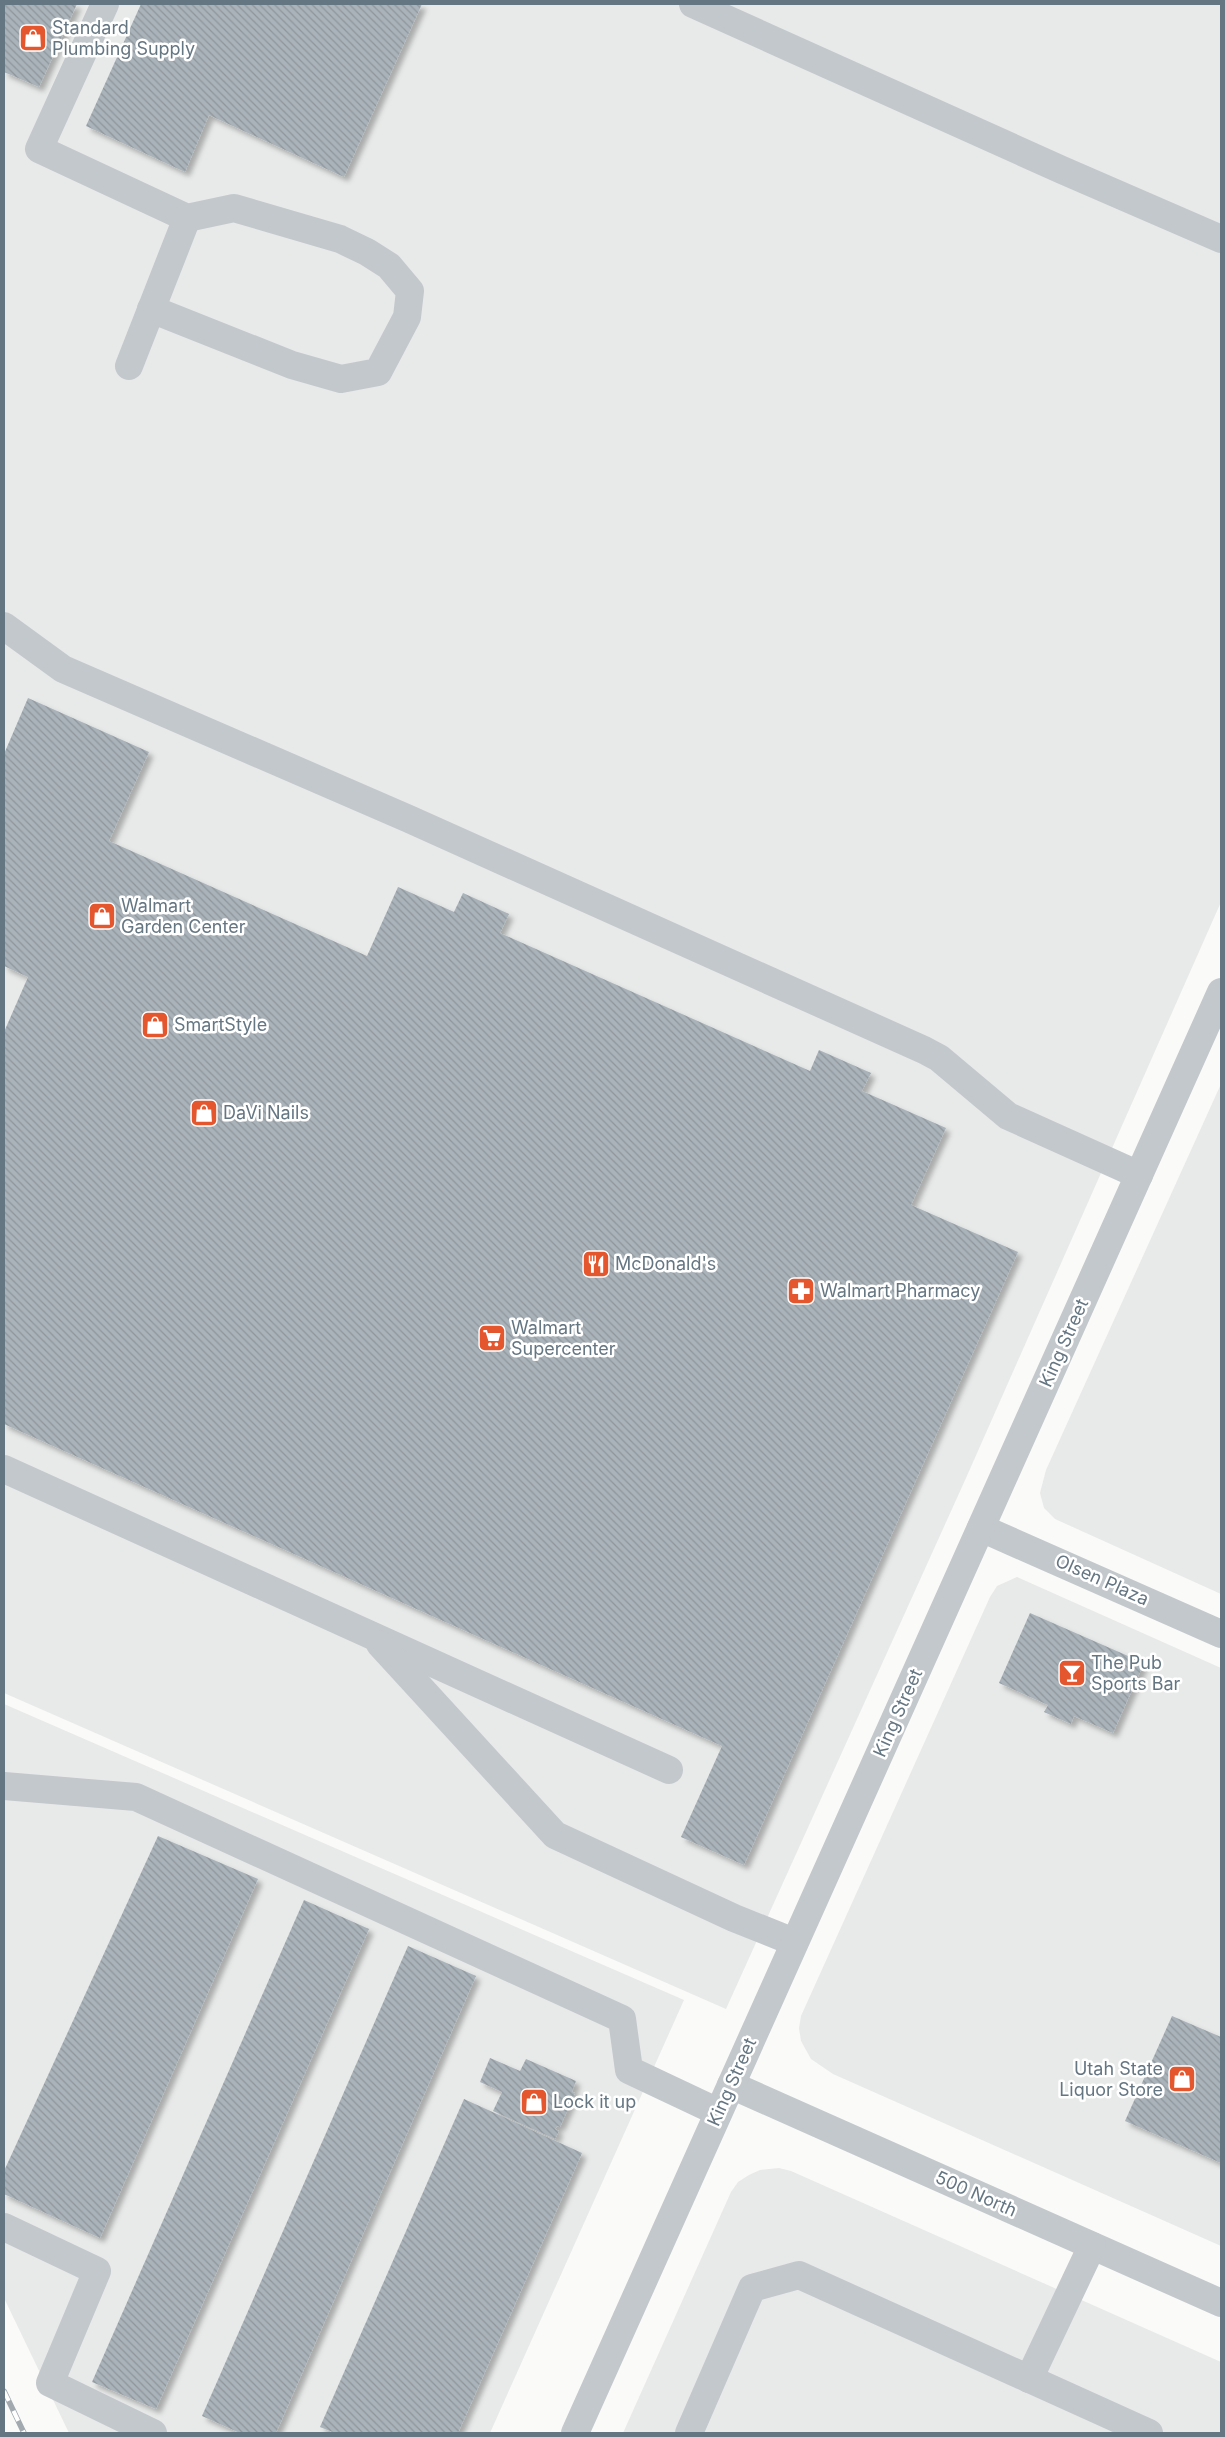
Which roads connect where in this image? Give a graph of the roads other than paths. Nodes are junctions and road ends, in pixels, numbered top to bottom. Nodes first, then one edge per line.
1 (105, 4) edge
2 (693, 4) edge
3 (187, 218) junction
4 (1221, 239) edge
5 (151, 308) junction
6 (129, 366) dead end
7 (4, 626) edge
8 (1221, 992) edge
9 (1139, 1176) junction
10 (4, 1469) edge
11 (981, 1528) junction
12 (1221, 1634) edge
13 (372, 1636) junction
14 (669, 1770) dead end
15 (4, 1786) edge
16 (794, 1942) junction
17 (731, 2085) junction
18 (718, 2112) junction
19 (4, 2227) edge
20 (1092, 2246) junction
21 (1221, 2303) edge
22 (1029, 2379) junction
23 (153, 2433) edge
24 (575, 2433) edge
25 (689, 2433) edge
26 (1149, 2433) edge

1 - 3 street
2 - 4 street
3 - 5 street
3 - 5 street
5 - 6 street
7 - 9 street
8 - 9 street, King Street
9 - 11 street, King Street
10 - 13 street
11 - 12 street, Olsen Plaza
11 - 16 street, King Street
13 - 14 street
13 - 16 street
15 - 18 street
16 - 17 street, King Street
17 - 18 street, King Street
17 - 20 street, 500 North
18 - 24 street, King Street
19 - 23 street
20 - 21 street, 500 North
20 - 22 street
22 - 25 street
22 - 26 street

